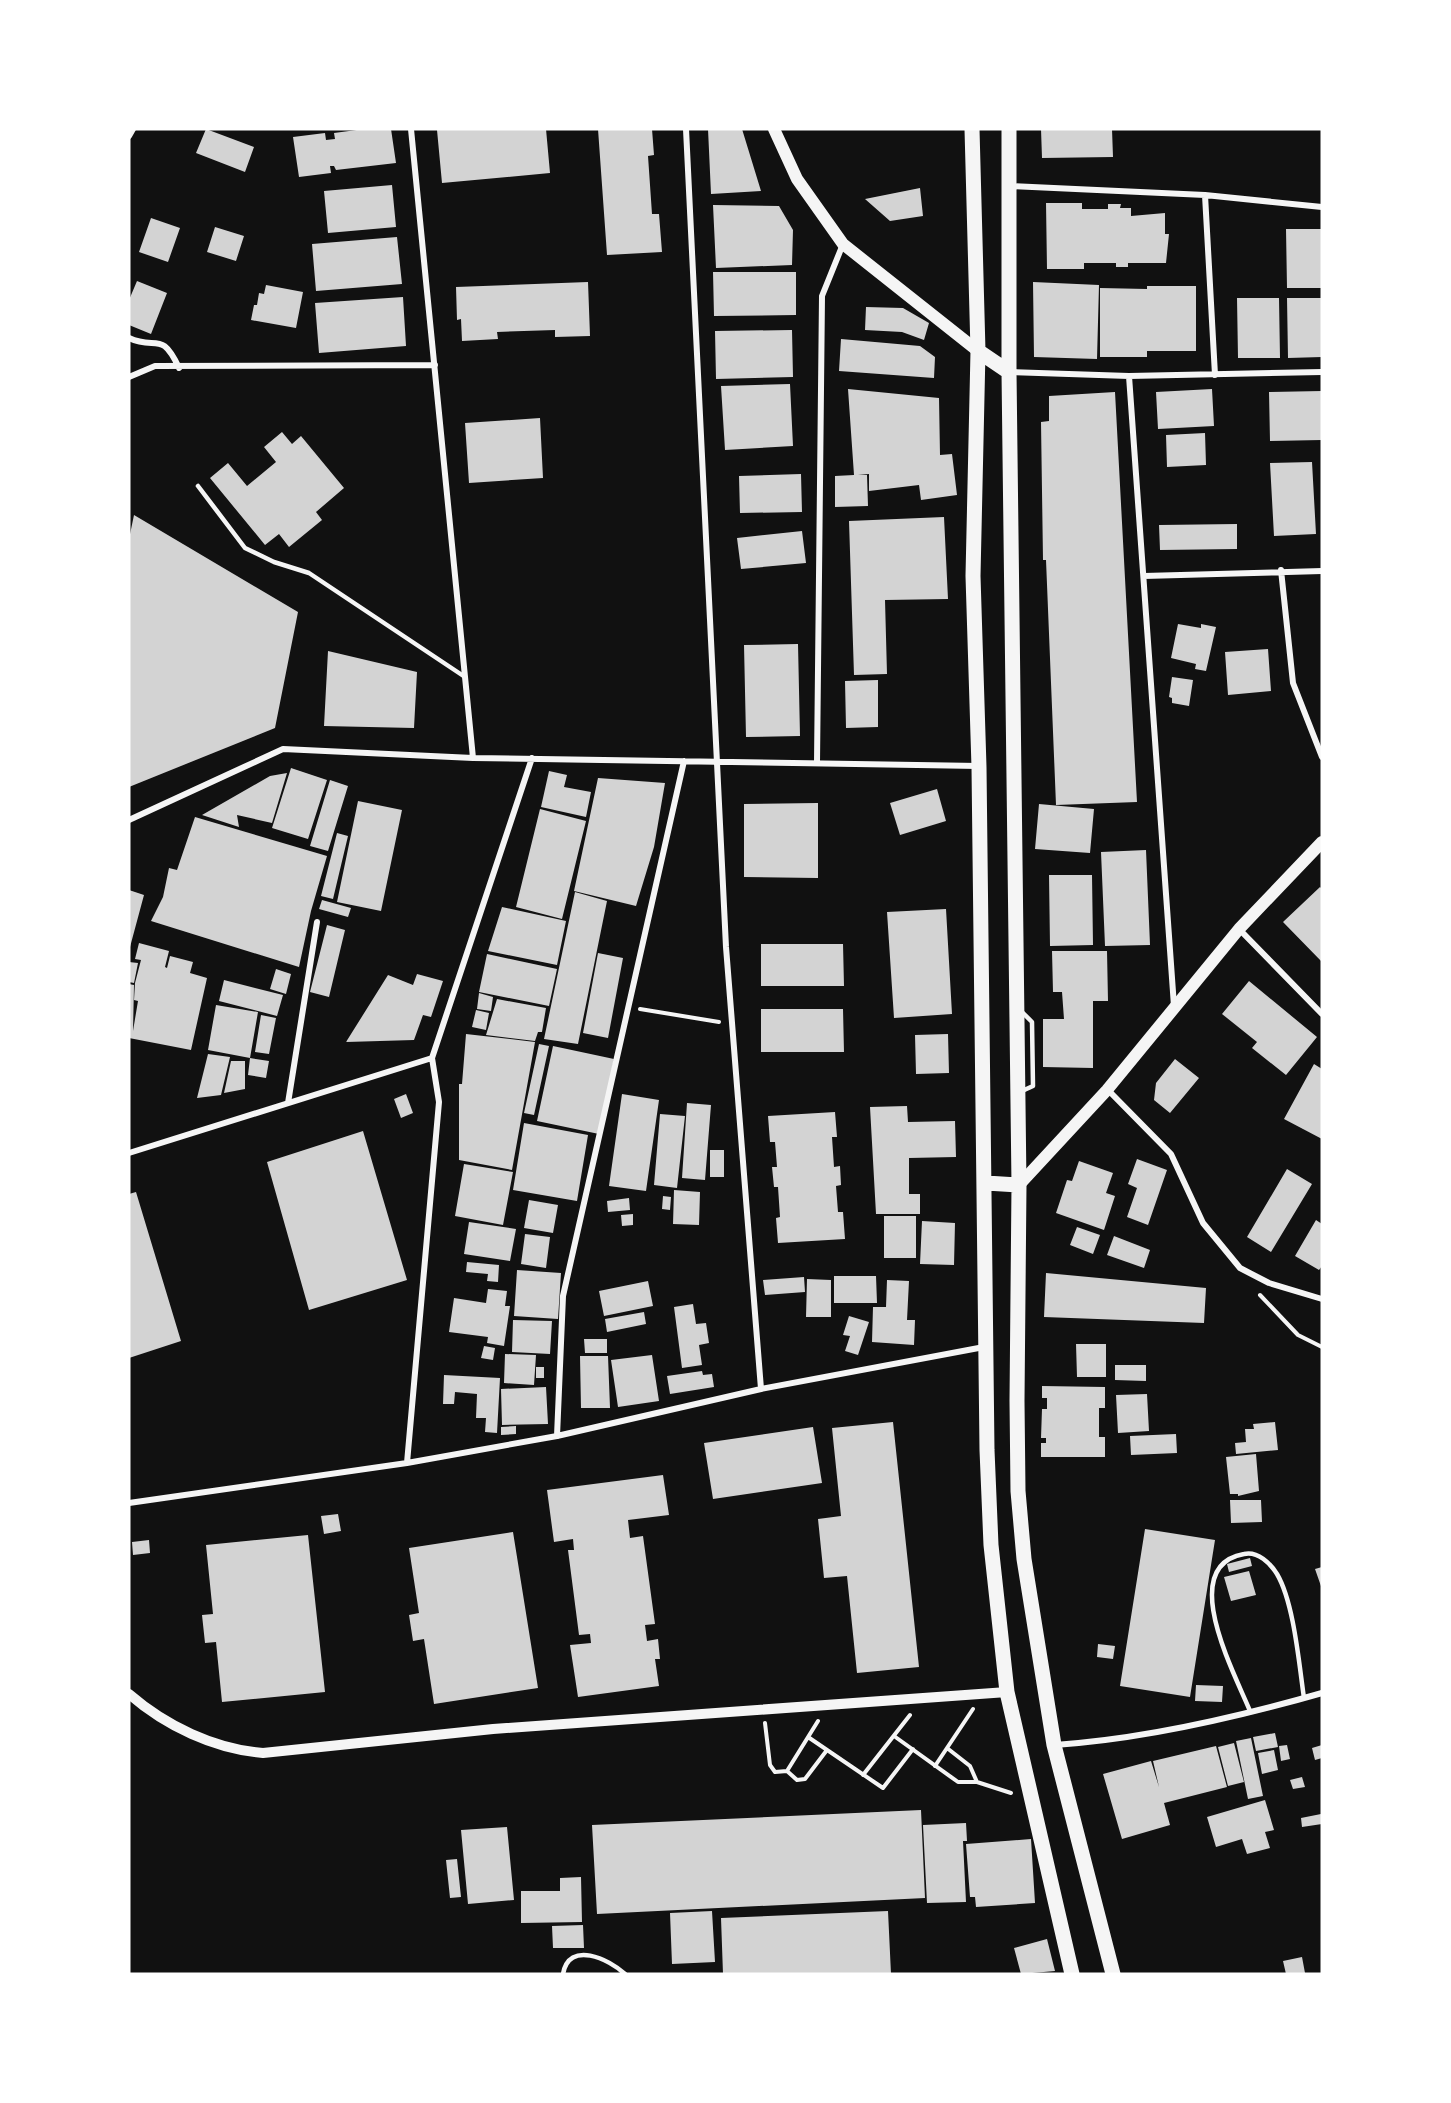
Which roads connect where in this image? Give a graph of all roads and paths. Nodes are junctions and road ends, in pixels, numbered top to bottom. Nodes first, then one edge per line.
1 (133, 129) edge
2 (411, 129) edge
3 (686, 129) edge
4 (774, 129) edge
5 (972, 129) edge
6 (1009, 129) edge
7 (129, 136) edge
8 (1007, 186) junction
9 (1204, 195) junction
10 (1322, 207) edge
11 (843, 244) junction
12 (129, 338) edge
13 (978, 351) junction
14 (435, 365) junction
15 (179, 368) junction
16 (1009, 372) junction
17 (1322, 372) edge
18 (1215, 375) junction
19 (1129, 376) junction
20 (129, 377) edge
21 (198, 486) dead end
22 (1281, 570) junction
23 (1322, 571) edge
24 (1144, 576) junction
25 (465, 677) junction
26 (1322, 757) edge
27 (473, 758) junction
28 (532, 758) junction
29 (684, 761) junction
30 (718, 761) junction
31 (817, 763) junction
32 (980, 766) junction
33 (129, 820) edge
34 (1322, 842) edge
35 (316, 922) dead end
36 (1239, 928) junction
37 (1174, 1006) junction
38 (628, 1007) junction
39 (1322, 1014) edge
40 (732, 1024) junction
41 (432, 1058) junction
42 (1107, 1090) junction
43 (288, 1103) junction
44 (129, 1153) edge
45 (986, 1183) junction
46 (1019, 1185) junction
47 (1240, 1268) junction
48 (1322, 1299) edge
49 (988, 1347) junction
50 (1322, 1347) edge
51 (760, 1389) junction
52 (557, 1436) junction
53 (407, 1463) junction
54 (129, 1503) edge
55 (1007, 1692) junction
56 (1322, 1693) edge
57 (129, 1694) edge
58 (983, 1694) junction
59 (923, 1698) junction
60 (1304, 1698) junction
61 (828, 1705) junction
62 (763, 1710) junction
63 (1250, 1711) junction
64 (894, 1736) junction
65 (808, 1737) junction
66 (1054, 1745) junction
67 (947, 1748) junction
68 (913, 1749) junction
69 (827, 1750) junction
70 (935, 1766) junction
71 (787, 1771) junction
72 (863, 1775) junction
73 (977, 1782) junction
74 (1031, 1800) junction
75 (563, 1974) edge
76 (625, 1974) edge
77 (1072, 1974) edge
78 (1113, 1974) edge

1 - 7 street
2 - 14 street
3 - 30 street
4 - 11 main road
5 - 13 main road
6 - 8 main road
8 - 9 street
8 - 16 main road
9 - 10 street
9 - 18 street
11 - 13 main road
11 - 31 street
12 - 15 street
13 - 16 main road
13 - 32 main road
14 - 15 street
14 - 25 street
15 - 20 street
16 - 19 street
16 - 46 main road
17 - 18 street
18 - 19 street
19 - 24 street
21 - 25 lane
22 - 23 street
22 - 24 street
22 - 26 street
24 - 37 street
25 - 27 street
27 - 28 street
27 - 33 street
28 - 29 street
28 - 41 street
29 - 30 street
29 - 38 street
30 - 31 street
30 - 40 street
31 - 32 street
32 - 45 main road
34 - 36 main road
35 - 43 street
36 - 37 main road
36 - 39 street
37 - 42 main road
38 - 40 path
38 - 52 street
40 - 51 street
41 - 43 street
41 - 53 street
42 - 46 main road
42 - 47 street
43 - 44 street
45 - 46 main road
45 - 49 main road
46 - 66 main road
47 - 48 street
47 - 50 path
49 - 51 street
49 - 55 main road
51 - 52 street
52 - 53 street
53 - 54 street
55 - 58 street
55 - 74 main road
56 - 60 street
57 - 62 street
58 - 59 street
58 - 67 path
59 - 61 street
59 - 64 path
60 - 63 street
60 - 63 lane
61 - 62 street
61 - 65 path
62 - 71 path
63 - 66 street
64 - 68 path
64 - 72 path
65 - 69 path
65 - 71 path
66 - 78 main road
67 - 70 path
67 - 73 path
68 - 70 path
68 - 72 path
69 - 71 path
69 - 72 path
70 - 73 path
73 - 74 path
74 - 77 main road
75 - 76 lane

